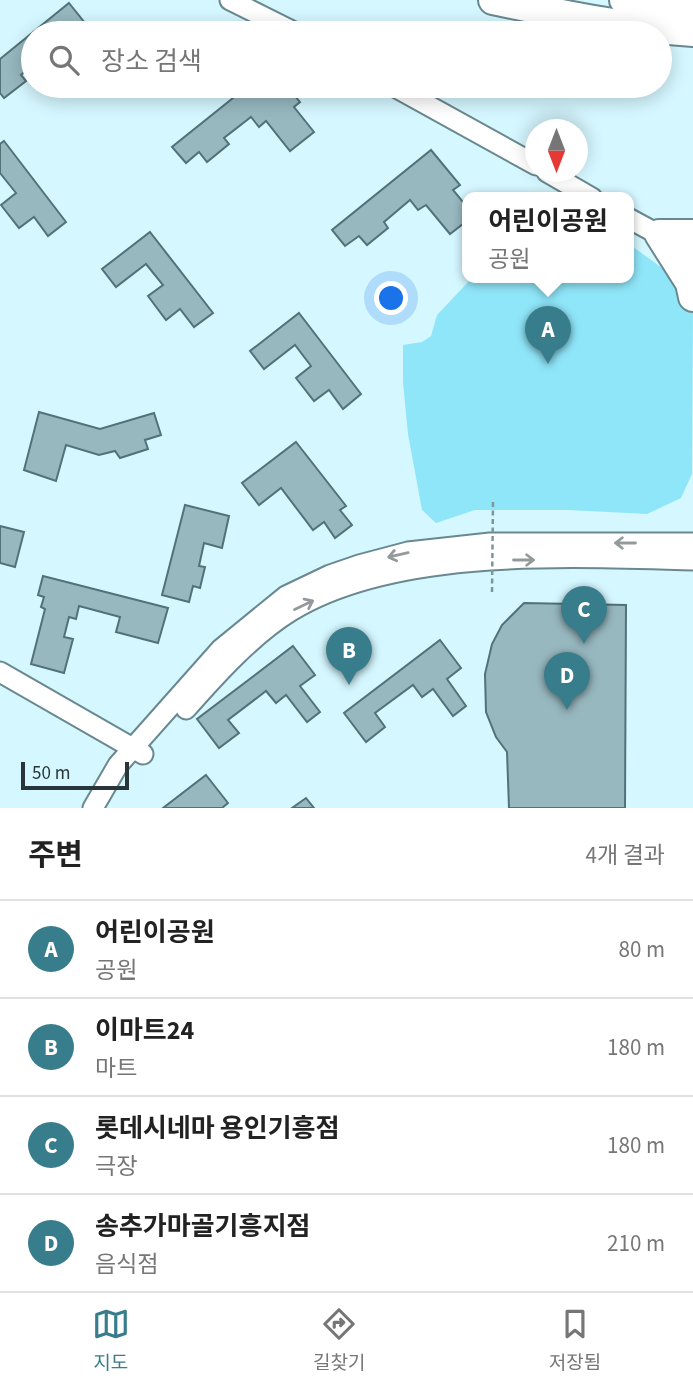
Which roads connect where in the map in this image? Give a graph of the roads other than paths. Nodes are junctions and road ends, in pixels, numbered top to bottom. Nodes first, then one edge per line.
1 (230, 0) edge
2 (493, 0) edge
3 (624, 0) edge
4 (693, 9) edge
5 (272, 21) edge
6 (604, 21) edge
7 (672, 31) edge
8 (693, 32) edge
9 (415, 98) edge
10 (525, 159) edge
11 (564, 182) edge
12 (582, 192) edge
13 (634, 221) edge
14 (659, 234) junction
15 (693, 234) edge
16 (693, 253) edge
17 (693, 297) edge
18 (693, 542) edge
19 (693, 560) edge
20 (0, 672) edge
21 (138, 751) junction
22 (93, 808) edge
23 (101, 808) edge

1 - 5 street
2 - 6 highway
3 - 4 highway
7 - 8 highway
9 - 10 street
11 - 12 street
13 - 14 street
14 - 15 highway
14 - 16 street
14 - 17 highway
18 -> 21 street
21 -> 19 street
20 - 21 street
21 - 22 street
21 - 23 street

